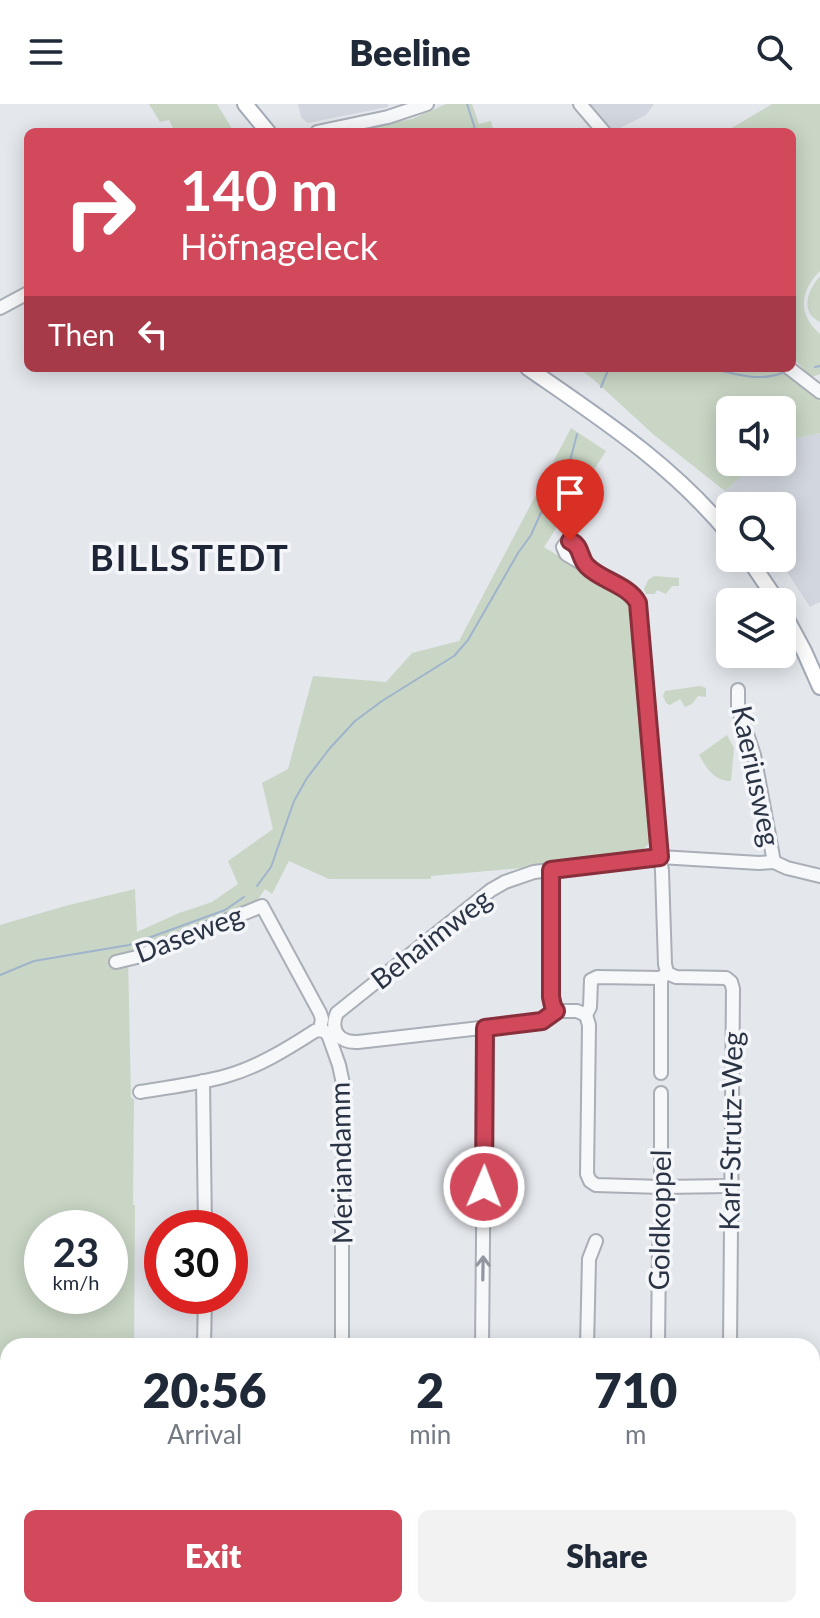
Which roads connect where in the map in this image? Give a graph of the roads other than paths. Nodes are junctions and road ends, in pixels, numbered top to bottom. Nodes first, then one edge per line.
1 (245, 104) edge
2 (427, 104) edge
3 (580, 104) edge
4 (265, 128) edge
5 (336, 128) edge
6 (601, 128) edge
7 (24, 295) edge
8 (0, 308) edge
9 (534, 372) edge
10 (794, 372) edge
11 (820, 392) edge
12 (716, 520) edge
13 (586, 566) dead end
14 (796, 636) edge
15 (820, 687) edge
16 (738, 690) dead end
17 (660, 857) junction
18 (774, 862) junction
19 (551, 870) junction
20 (820, 876) edge
21 (262, 906) joint
22 (116, 962) dead end
23 (667, 973) junction
24 (556, 1011) junction
25 (586, 1015) junction
26 (485, 1028) junction
27 (320, 1030) junction
28 (661, 1073) dead end
29 (203, 1081) junction
30 (140, 1092) dead end
31 (661, 1093) dead end
32 (730, 1186) junction
33 (662, 1187) junction
34 (205, 1210) edge
35 (596, 1241) dead end
36 (205, 1314) edge
37 (204, 1338) edge
38 (342, 1338) edge
39 (482, 1338) edge
40 (587, 1338) edge
41 (658, 1338) edge
42 (730, 1338) edge

1 - 4 main road
2 - 5 street
3 - 6 street
7 - 8 street
9 - 12 main road
10 - 11 street
13 - 17 street
14 - 15 main road
16 - 18 street, Kaeriusweg
17 - 18 street
17 - 19 street
17 - 23 street
18 - 20 street
19 - 24 street
19 - 26 street, Behaimweg
21 - 22 street, Daseweg
21 - 27 street, Meriandamm
23 - 25 street
23 - 28 street
23 - 32 street, Karl-Strutz-Weg
24 - 25 street
24 - 26 street
25 - 33 street
39 -> 26 street
27 - 29 street
27 - 38 street, Meriandamm
29 - 30 street
29 - 34 street
31 - 33 street, Goldkoppel
32 - 33 street
32 - 42 street, Karl-Strutz-Weg
33 - 41 street, Goldkoppel
35 - 40 street
36 - 37 street

